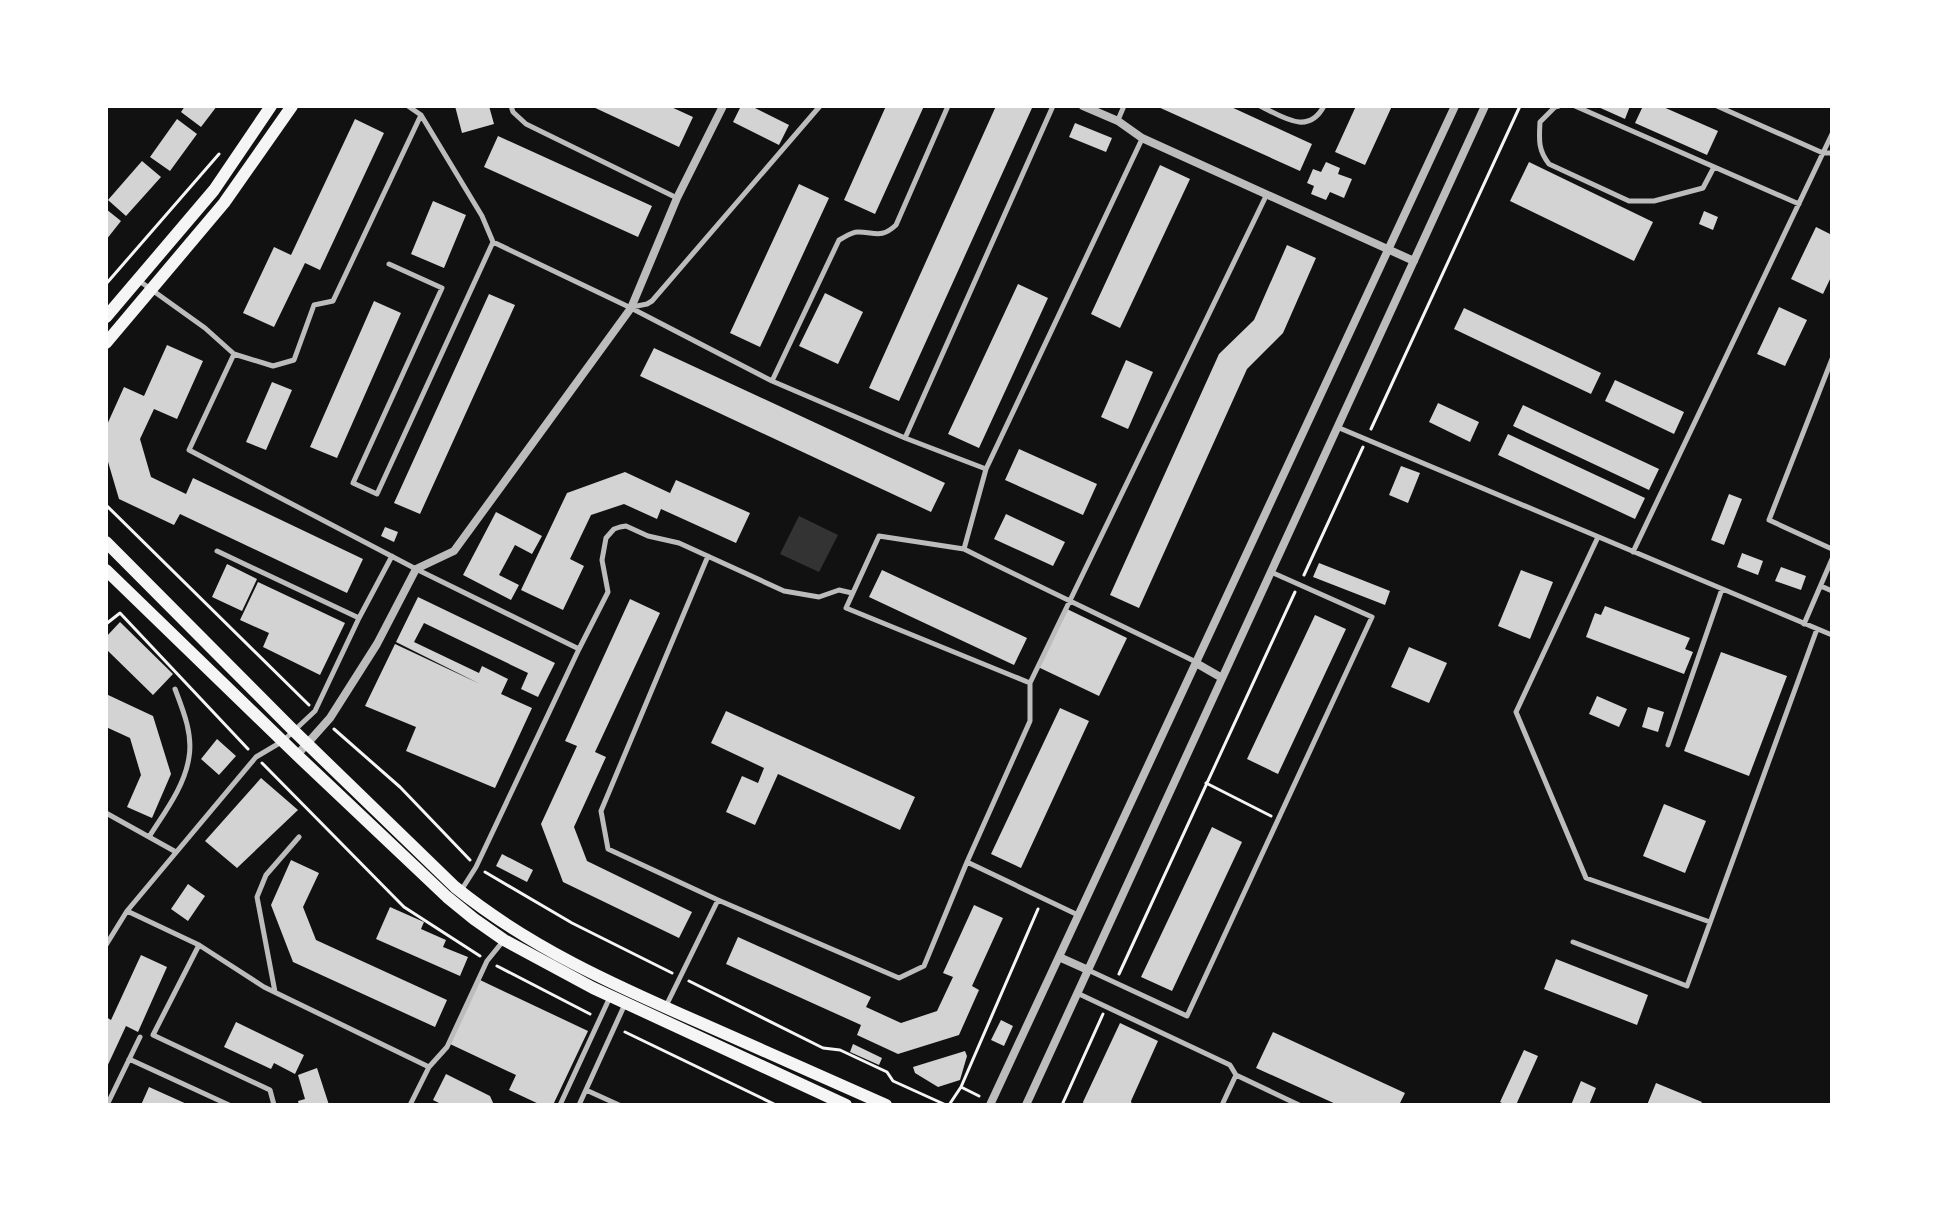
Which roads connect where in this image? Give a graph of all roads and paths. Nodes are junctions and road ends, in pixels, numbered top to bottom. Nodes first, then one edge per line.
1 (271, 106) edge
2 (292, 106) edge
3 (408, 106) edge
4 (511, 106) edge
5 (723, 106) edge
6 (820, 106) edge
7 (948, 106) edge
8 (1053, 106) edge
9 (1083, 106) edge
10 (1124, 106) edge
11 (1260, 106) edge
12 (1324, 106) edge
13 (1455, 106) edge
14 (1485, 106) edge
15 (1520, 106) edge
16 (1559, 106) edge
17 (1575, 106) edge
18 (1717, 106) edge
19 (421, 115) junction
20 (1118, 121) junction
21 (1832, 134) edge
22 (1142, 138) junction
23 (225, 147) dead end
24 (1823, 153) junction
25 (1832, 153) edge
26 (1714, 167) junction
27 (1267, 193) junction
28 (677, 198) junction
29 (1799, 204) junction
30 (493, 242) junction
31 (1388, 250) junction
32 (1414, 261) junction
33 (389, 264) dead end
34 (138, 280) junction
35 (106, 284) edge
36 (150, 291) junction
37 (631, 308) junction
38 (108, 310) edge
39 (125, 321) junction
40 (106, 343) edge
41 (234, 354) junction
42 (1832, 359) edge
43 (772, 381) junction
44 (1337, 427) junction
45 (905, 438) junction
46 (1366, 439) junction
47 (986, 469) junction
48 (106, 505) edge
49 (1598, 537) junction
50 (106, 542) edge
51 (964, 549) junction
52 (1832, 549) edge
53 (217, 551) dead end
54 (1633, 552) junction
55 (392, 556) junction
56 (708, 556) junction
57 (1832, 559) edge
58 (416, 569) junction
59 (106, 570) edge
60 (1271, 572) junction
61 (1299, 585) junction
62 (1821, 586) junction
63 (1722, 589) junction
64 (1832, 591) edge
65 (852, 593) junction
66 (1068, 602) junction
67 (359, 618) junction
68 (1804, 624) junction
69 (1817, 629) junction
70 (1832, 635) edge
71 (579, 649) junction
72 (1196, 663) junction
73 (1222, 678) junction
74 (1030, 683) junction
75 (175, 689) dead end
76 (315, 711) junction
77 (327, 723) junction
78 (294, 731) junction
79 (283, 741) junction
80 (307, 744) junction
81 (1668, 745) dead end
82 (297, 755) junction
83 (1206, 783) junction
84 (106, 813) edge
85 (1278, 819) junction
86 (149, 837) junction
87 (299, 837) dead end
88 (176, 852) junction
89 (967, 862) junction
90 (476, 867) junction
91 (461, 891) junction
92 (1043, 899) junction
93 (718, 900) junction
94 (127, 911) junction
95 (1079, 915) junction
96 (1710, 922) junction
97 (504, 940) junction
98 (1573, 942) dead end
99 (106, 945) edge
100 (199, 945) junction
101 (1059, 957) junction
102 (1088, 970) junction
103 (680, 977) junction
104 (1115, 983) junction
105 (275, 993) junction
106 (1077, 993) junction
107 (611, 996) junction
108 (626, 1003) junction
109 (1107, 1006) junction
110 (663, 1014) junction
111 (140, 1037) dead end
112 (129, 1059) junction
113 (429, 1067) junction
114 (1236, 1075) junction
115 (961, 1087) junction
116 (586, 1090) junction
117 (979, 1096) dead end
118 (107, 1105) edge
119 (229, 1105) edge
120 (274, 1105) edge
121 (410, 1105) edge
122 (560, 1105) edge
123 (579, 1105) edge
124 (619, 1105) edge
125 (846, 1105) edge
126 (886, 1105) edge
127 (948, 1105) edge
128 (990, 1105) edge
129 (1026, 1105) edge
130 (1062, 1105) edge
131 (1222, 1105) edge
132 (1299, 1105) edge

1 - 34 main road
2 - 36 main road
3 - 19 lane
4 - 28 lane
5 - 28 street
6 - 37 lane
7 - 43 lane
8 - 45 lane
9 - 20 street
10 - 20 lane
11 - 12 lane
13 - 31 street
14 - 32 street
15 - 46 path
16 - 26 lane
17 - 26 lane
18 - 24 lane
19 - 30 lane
19 - 41 lane
20 - 22 street
21 - 24 lane
22 - 27 street
22 - 47 lane
23 - 35 path
24 - 25 lane
24 - 29 lane
26 - 29 lane
27 - 31 street
27 - 66 lane
28 - 37 street
29 - 54 lane
30 - 33 lane
30 - 37 lane
31 - 32 street
31 - 72 street
32 - 44 street
34 - 36 lane
34 - 38 main road
36 - 39 main road
36 - 41 lane
37 - 43 lane
37 - 58 street
38 - 39 street
39 - 40 main road
41 - 55 lane
42 - 52 lane
43 - 45 lane
44 - 46 lane
44 - 60 street
45 - 47 lane
46 - 49 lane
46 - 61 path
47 - 51 lane
48 - 76 path
49 - 54 lane
49 - 96 lane
50 - 78 main road
51 - 65 lane
51 - 66 lane
53 - 67 lane
54 - 63 lane
55 - 58 lane
55 - 67 lane
56 - 65 lane
56 - 71 lane
56 - 93 lane
57 - 62 lane
58 - 71 lane
58 - 77 street
59 - 79 main road
60 - 61 lane
60 - 73 street
61 - 83 path
61 - 85 lane
62 - 64 lane
62 - 68 lane
63 - 68 lane
63 - 81 lane
65 - 74 lane
66 - 72 lane
66 - 74 lane
67 - 76 lane
68 - 69 lane
69 - 70 lane
69 - 96 lane
71 - 90 lane
72 - 73 street
72 - 95 street
73 - 102 street
74 - 89 lane
75 - 86 lane
76 - 78 lane
77 - 80 street
77 - 90 path
78 - 79 lane
78 - 80 main road
79 - 82 main road
79 - 88 lane
80 - 82 street
80 - 91 main road
82 - 97 main road
83 - 85 path
83 - 104 path
84 - 86 lane
85 - 104 lane
86 - 88 lane
87 - 105 lane
88 - 94 lane
89 - 92 lane
89 - 93 lane
90 - 91 lane
90 - 103 path
91 - 110 main road
92 - 95 lane
92 - 115 path
93 - 103 lane
94 - 99 lane
94 - 100 lane
95 - 101 street
96 - 98 lane
97 - 107 main road
97 - 113 lane
100 - 105 lane
100 - 120 lane
101 - 102 street
101 - 128 street
102 - 104 lane
102 - 106 street
103 - 110 lane
103 - 127 path
105 - 113 lane
106 - 109 lane
106 - 129 street
107 - 108 main road
107 - 122 lane
108 - 110 main road
108 - 116 lane
109 - 114 lane
109 - 130 path
110 - 125 main road
110 - 126 main road
111 - 112 lane
112 - 118 lane
112 - 119 lane
113 - 121 lane
114 - 131 lane
114 - 132 lane
115 - 117 path
115 - 127 path
116 - 123 lane
116 - 124 lane

